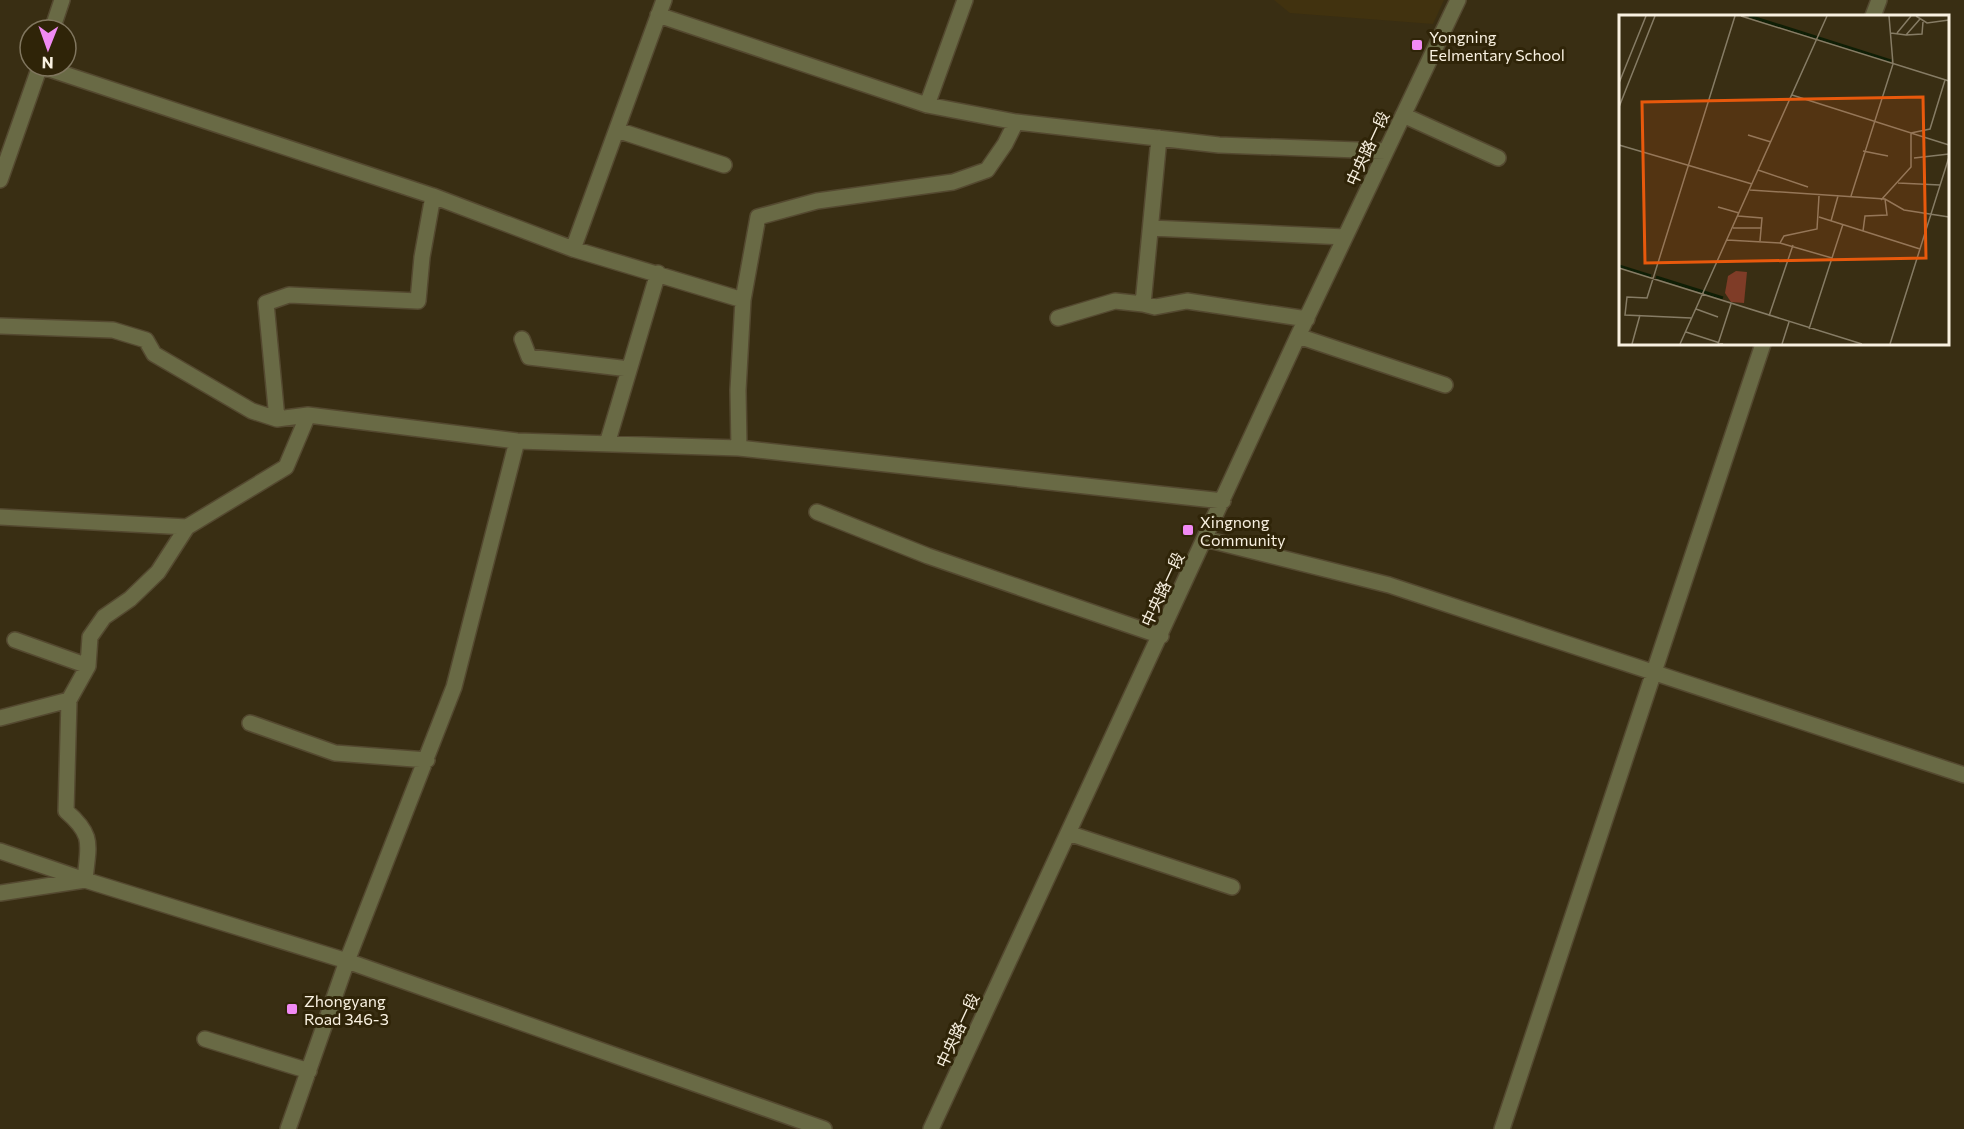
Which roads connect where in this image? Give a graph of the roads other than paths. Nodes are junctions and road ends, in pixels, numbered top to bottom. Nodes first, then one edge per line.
1 (62, 0) edge
2 (664, 0) edge
3 (965, 0) edge
4 (1458, 0) edge
5 (1879, 0) edge
6 (658, 15) junction
7 (1873, 15) edge
8 (56, 18) edge
9 (36, 78) edge
10 (76, 78) edge
11 (927, 105) junction
12 (1403, 115) junction
13 (1016, 122) junction
14 (616, 130) junction
15 (1159, 138) junction
16 (1385, 151) junction
17 (1498, 158) dead end
18 (724, 165) dead end
19 (0, 180) edge
20 (433, 196) junction
21 (1151, 228) junction
22 (1345, 237) junction
23 (573, 249) junction
24 (658, 273) junction
25 (743, 300) junction
26 (1143, 304) junction
27 (1058, 318) dead end
28 (1307, 319) junction
29 (0, 326) edge
30 (1298, 336) junction
31 (522, 339) dead end
32 (1763, 345) edge
33 (629, 369) junction
34 (1445, 385) dead end
35 (308, 416) junction
36 (277, 419) junction
37 (517, 441) junction
38 (607, 444) junction
39 (739, 448) junction
40 (1223, 501) junction
41 (817, 512) dead end
42 (0, 517) edge
43 (187, 526) junction
44 (1205, 539) junction
45 (1161, 636) junction
46 (15, 640) dead end
47 (88, 666) junction
48 (1656, 672) junction
49 (69, 700) junction
50 (0, 718) edge
51 (250, 723) dead end
52 (427, 760) junction
53 (1964, 775) edge
54 (1068, 833) junction
55 (0, 851) edge
56 (85, 880) junction
57 (1232, 887) dead end
58 (0, 892) edge
59 (347, 961) junction
60 (205, 1039) dead end
61 (309, 1071) junction
62 (288, 1129) edge
63 (824, 1129) edge
64 (931, 1129) edge
65 (1502, 1129) edge

1 - 8 street
2 - 6 street
3 - 11 street
4 - 12 street, 中央路一段
5 - 7 street
6 - 11 street
6 - 14 street
9 - 19 street
10 - 20 street
11 - 13 street
12 - 16 street, 中央路一段
12 - 17 street
13 - 15 street
13 - 25 street
14 - 18 street
14 - 23 street
15 - 16 street
15 - 21 street
16 - 22 street, 中央路一段
20 - 23 street
20 - 36 street
21 - 22 street
21 - 26 street
22 - 28 street, 中央路一段
23 - 24 street
24 - 25 street
24 - 33 street
25 - 39 street
26 - 27 street
26 - 28 street
28 - 30 street, 中央路一段
29 - 36 street
30 - 34 street
30 - 40 street, 中央路一段
31 - 33 street
32 - 48 street
33 - 38 street
35 - 36 street
35 - 37 street
35 - 43 street
37 - 38 street
37 - 52 street
38 - 39 street
39 - 40 street
40 - 44 street, 中央路一段
41 - 45 street
42 - 43 street
43 - 47 street
44 - 45 street, 中央路一段
44 - 48 street
45 - 54 street, 中央路一段
46 - 47 street
47 - 49 street
48 - 53 street
48 - 65 street
49 - 50 street
49 - 56 street
51 - 52 street
52 - 59 street
54 - 57 street
54 - 64 street, 中央路一段
55 - 56 street
56 - 58 street
56 - 59 street
59 - 61 street
59 - 63 street
60 - 61 street
61 - 62 street

